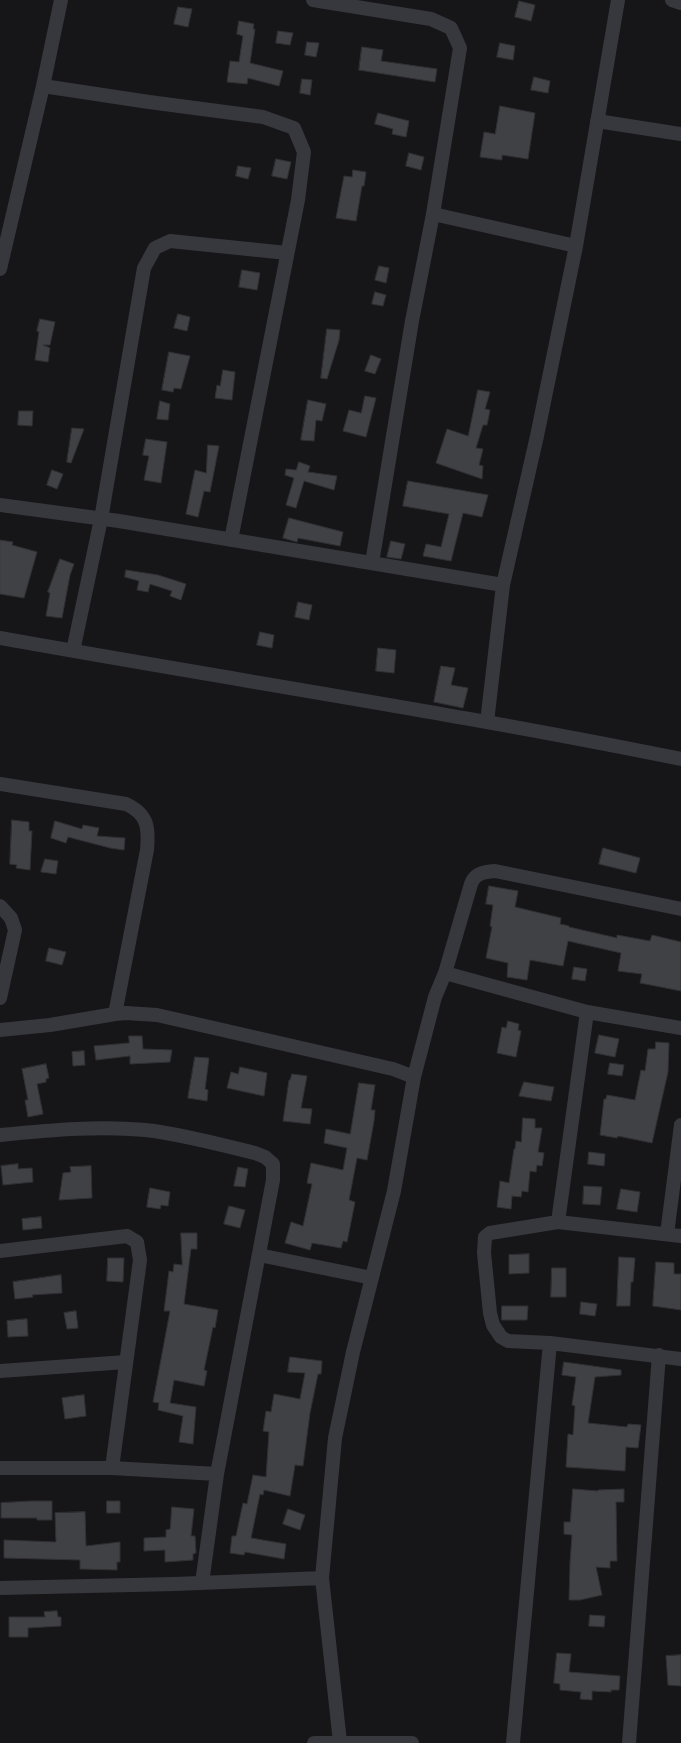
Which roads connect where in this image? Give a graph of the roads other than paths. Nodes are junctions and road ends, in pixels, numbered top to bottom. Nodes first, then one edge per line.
1 (61, 0) edge
2 (313, 0) edge
3 (618, 0) edge
4 (672, 0) edge
5 (681, 2) edge
6 (43, 86) junction
7 (597, 121) junction
8 (681, 134) edge
9 (433, 214) junction
10 (576, 246) junction
11 (287, 253) junction
12 (0, 269) edge
13 (0, 505) edge
14 (101, 519) junction
15 (231, 540) junction
16 (372, 564) junction
17 (503, 585) junction
18 (0, 638) edge
19 (73, 651) junction
20 (487, 722) junction
21 (681, 759) edge
22 (0, 784) edge
23 (0, 906) edge
24 (681, 909) edge
25 (445, 973) junction
26 (0, 998) edge
27 (586, 1012) junction
28 (115, 1014) junction
29 (681, 1028) edge
30 (0, 1030) edge
31 (414, 1077) junction
32 (681, 1125) edge
33 (0, 1135) edge
34 (558, 1222) junction
35 (667, 1234) junction
36 (681, 1236) edge
37 (0, 1251) edge
38 (259, 1255) junction
39 (372, 1278) junction
40 (550, 1343) junction
41 (659, 1355) junction
42 (681, 1359) edge
43 (126, 1362) junction
44 (0, 1371) edge
45 (0, 1468) edge
46 (112, 1468) junction
47 (217, 1474) junction
48 (322, 1578) junction
49 (202, 1583) junction
50 (0, 1588) edge
51 (340, 1742) junction
52 (314, 1743) edge
53 (412, 1743) edge
54 (513, 1743) edge
55 (629, 1743) edge

1 - 6 street
2 - 9 street
3 - 7 street
4 - 5 street
6 - 11 street
6 - 12 street
7 - 8 street
7 - 10 street
9 - 10 street
9 - 16 street
10 - 17 street
11 - 14 street
11 - 15 street
13 - 14 street
14 - 15 street
14 - 19 street
15 - 16 street
16 - 17 street
17 - 20 street
18 - 19 street
19 - 20 street
20 - 21 street
22 - 28 street
23 - 26 street
24 - 25 street
25 - 27 street
25 - 31 street
27 - 29 street
27 - 34 street
28 - 30 street
28 - 31 street
31 - 39 street
32 - 35 street
33 - 38 street
34 - 35 street
34 - 40 street
35 - 36 street
37 - 43 street
38 - 39 street
38 - 47 street
39 - 48 street
40 - 41 street
40 - 54 street
41 - 42 street
41 - 55 street
43 - 44 street
43 - 46 street
45 - 46 street
46 - 47 street
47 - 49 street
48 - 49 street
48 - 51 street
49 - 50 street
51 - 52 street
51 - 53 street

